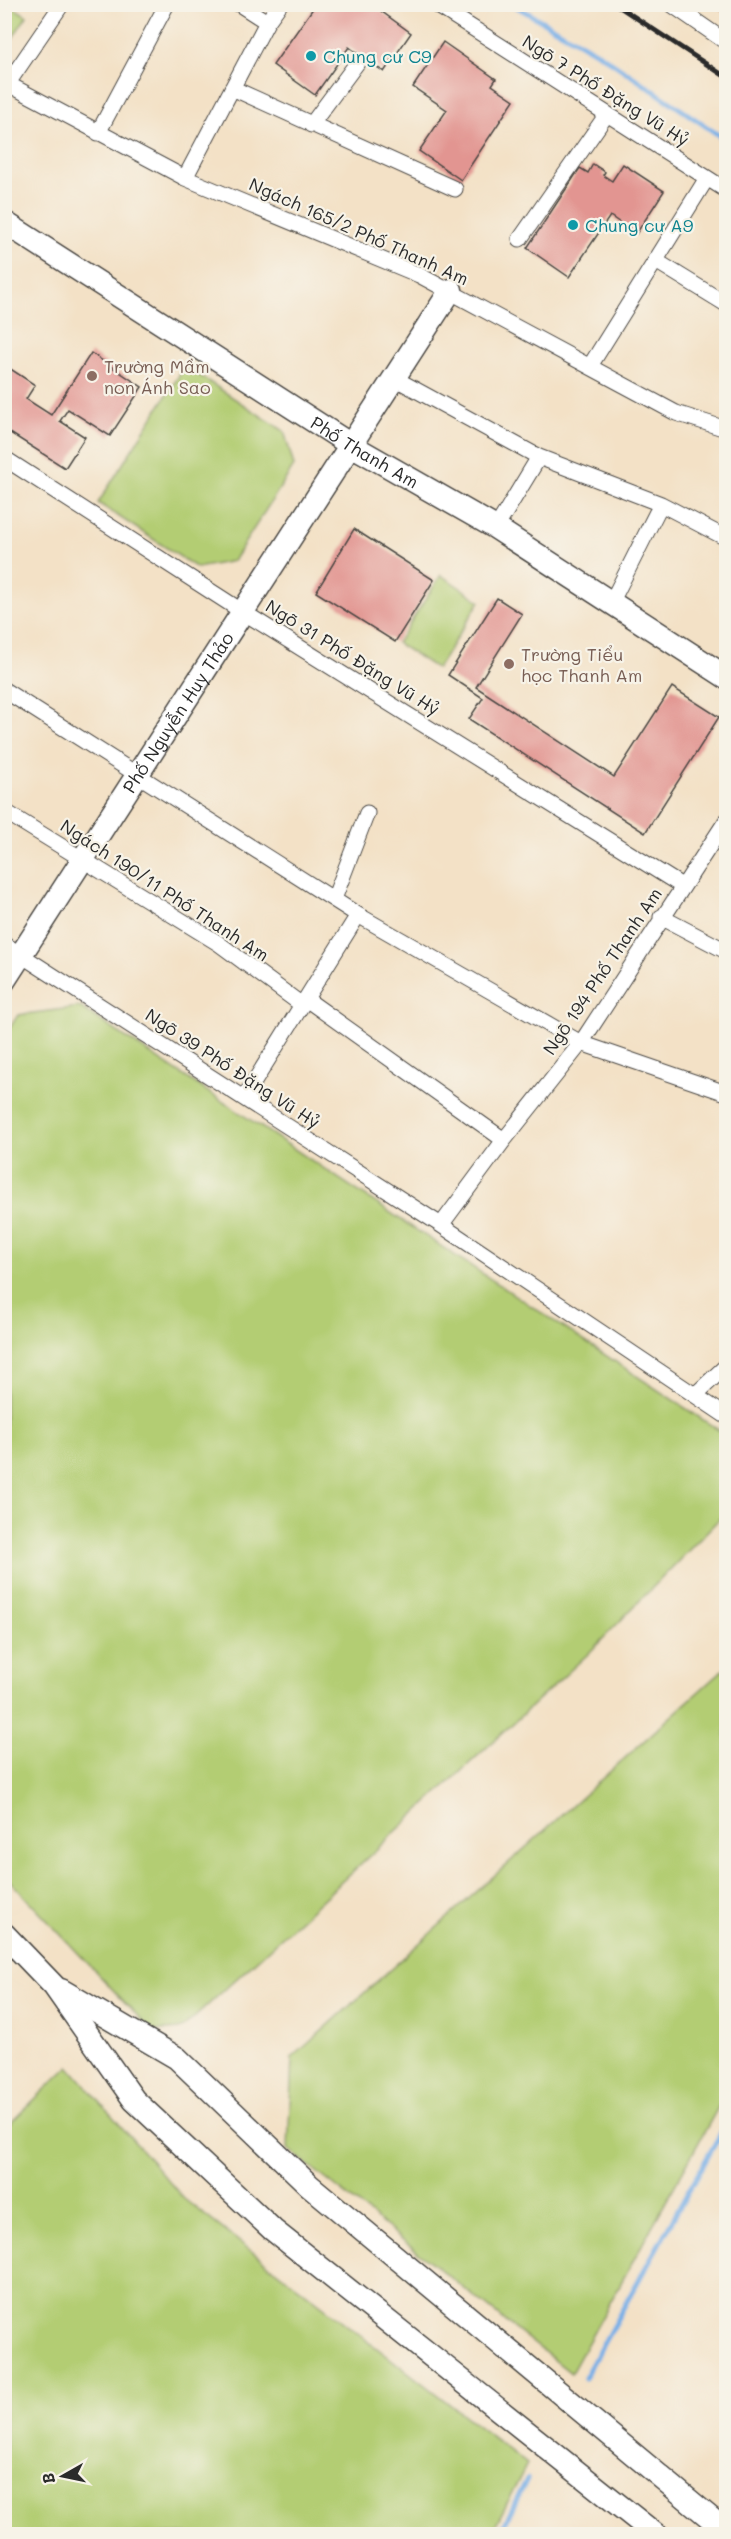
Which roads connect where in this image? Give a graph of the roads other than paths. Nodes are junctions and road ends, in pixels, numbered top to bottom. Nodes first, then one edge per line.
1 (62, 4) edge
2 (167, 4) edge
3 (239, 4) edge
4 (280, 4) edge
5 (435, 4) edge
6 (671, 4) edge
7 (267, 21) junction
8 (726, 42) edge
9 (357, 63) dead end
10 (6, 86) edge
11 (232, 88) junction
12 (607, 114) junction
13 (311, 125) junction
14 (98, 133) junction
15 (185, 178) junction
16 (707, 178) junction
17 (455, 189) dead end
18 (726, 190) edge
19 (4, 222) edge
20 (520, 240) dead end
21 (656, 261) junction
22 (451, 290) junction
23 (726, 304) edge
24 (590, 366) junction
25 (394, 378) junction
26 (726, 429) edge
27 (351, 445) junction
28 (539, 457) junction
29 (4, 458) edge
30 (661, 504) junction
31 (496, 528) junction
32 (726, 538) edge
33 (612, 601) junction
34 (243, 612) junction
35 (726, 677) edge
36 (4, 690) edge
37 (138, 774) junction
38 (4, 811) edge
39 (367, 813) dead end
40 (726, 821) edge
41 (84, 859) junction
42 (682, 886) junction
43 (334, 898) junction
44 (358, 915) junction
45 (661, 917) junction
46 (13, 950) edge
47 (726, 951) edge
48 (4, 981) edge
49 (304, 1002) junction
50 (581, 1043) junction
51 (726, 1093) edge
52 (244, 1098) junction
53 (504, 1140) junction
54 (441, 1225) junction
55 (726, 1366) edge
56 (695, 1395) junction
57 (726, 1416) edge
58 (4, 1934) edge
59 (54, 1986) junction
60 (726, 2531) edge
61 (655, 2535) edge

1 - 10 street
2 - 14 street
3 - 7 street
4 - 7 street
5 - 12 street, Ngõ 7 Phố Đặng Vũ Hỷ
6 - 8 street
7 - 11 street
9 - 13 street
10 - 14 street, Ngách 165/2 Phố Thanh Am
11 - 13 street
11 - 15 street
12 - 16 street, Ngõ 7 Phố Đặng Vũ Hỷ
12 - 20 street
13 - 17 street
14 - 15 street, Ngách 165/2 Phố Thanh Am
15 - 22 street, Ngách 165/2 Phố Thanh Am
16 - 18 street, Ngõ 7 Phố Đặng Vũ Hỷ
16 - 21 street
19 - 27 main road, Phố Thanh Am
21 - 23 street
21 - 24 street
22 - 24 street, Ngách 165/2 Phố Thanh Am
22 - 25 main road, Phố Nguyễn Huy Thảo
24 - 26 street, Ngách 165/2 Phố Thanh Am
25 - 27 main road, Phố Nguyễn Huy Thảo
25 - 28 street
27 - 31 main road, Phố Thanh Am
27 - 34 main road, Phố Nguyễn Huy Thảo
28 - 30 street
28 - 31 street
29 - 34 street, Ngõ 31 Phố Đặng Vũ Hỷ
30 - 32 street
30 - 33 street
31 - 33 main road, Phố Thanh Am
33 - 35 main road, Phố Thanh Am
34 - 37 main road, Phố Nguyễn Huy Thảo
34 - 42 street, Ngõ 31 Phố Đặng Vũ Hỷ
36 - 37 street
37 - 41 main road, Phố Nguyễn Huy Thảo
37 - 43 street
38 - 41 street, Ngách 190/11 Phố Thanh Am
39 - 43 street
40 - 42 street, Ngõ 194 Phố Thanh Am
41 - 46 main road, Phố Nguyễn Huy Thảo
41 - 49 street, Ngách 190/11 Phố Thanh Am
42 - 45 street, Ngõ 194 Phố Thanh Am
43 - 44 street
44 - 49 street
44 - 50 street
45 - 47 street
45 - 50 street, Ngõ 194 Phố Thanh Am
46 - 48 main road, Phố Nguyễn Huy Thảo
46 - 52 street, Ngõ 39 Phố Đặng Vũ Hỷ
49 - 52 street
49 - 53 street, Ngách 190/11 Phố Thanh Am
50 - 51 street
50 - 53 street, Ngõ 194 Phố Thanh Am
52 - 54 street, Ngõ 39 Phố Đặng Vũ Hỷ
53 - 54 street, Ngõ 194 Phố Thanh Am
54 - 56 street, Ngõ 39 Phố Đặng Vũ Hỷ
55 - 56 street
56 - 57 street, Ngõ 39 Phố Đặng Vũ Hỷ
58 - 59 main road
59 - 60 main road
59 - 61 main road

